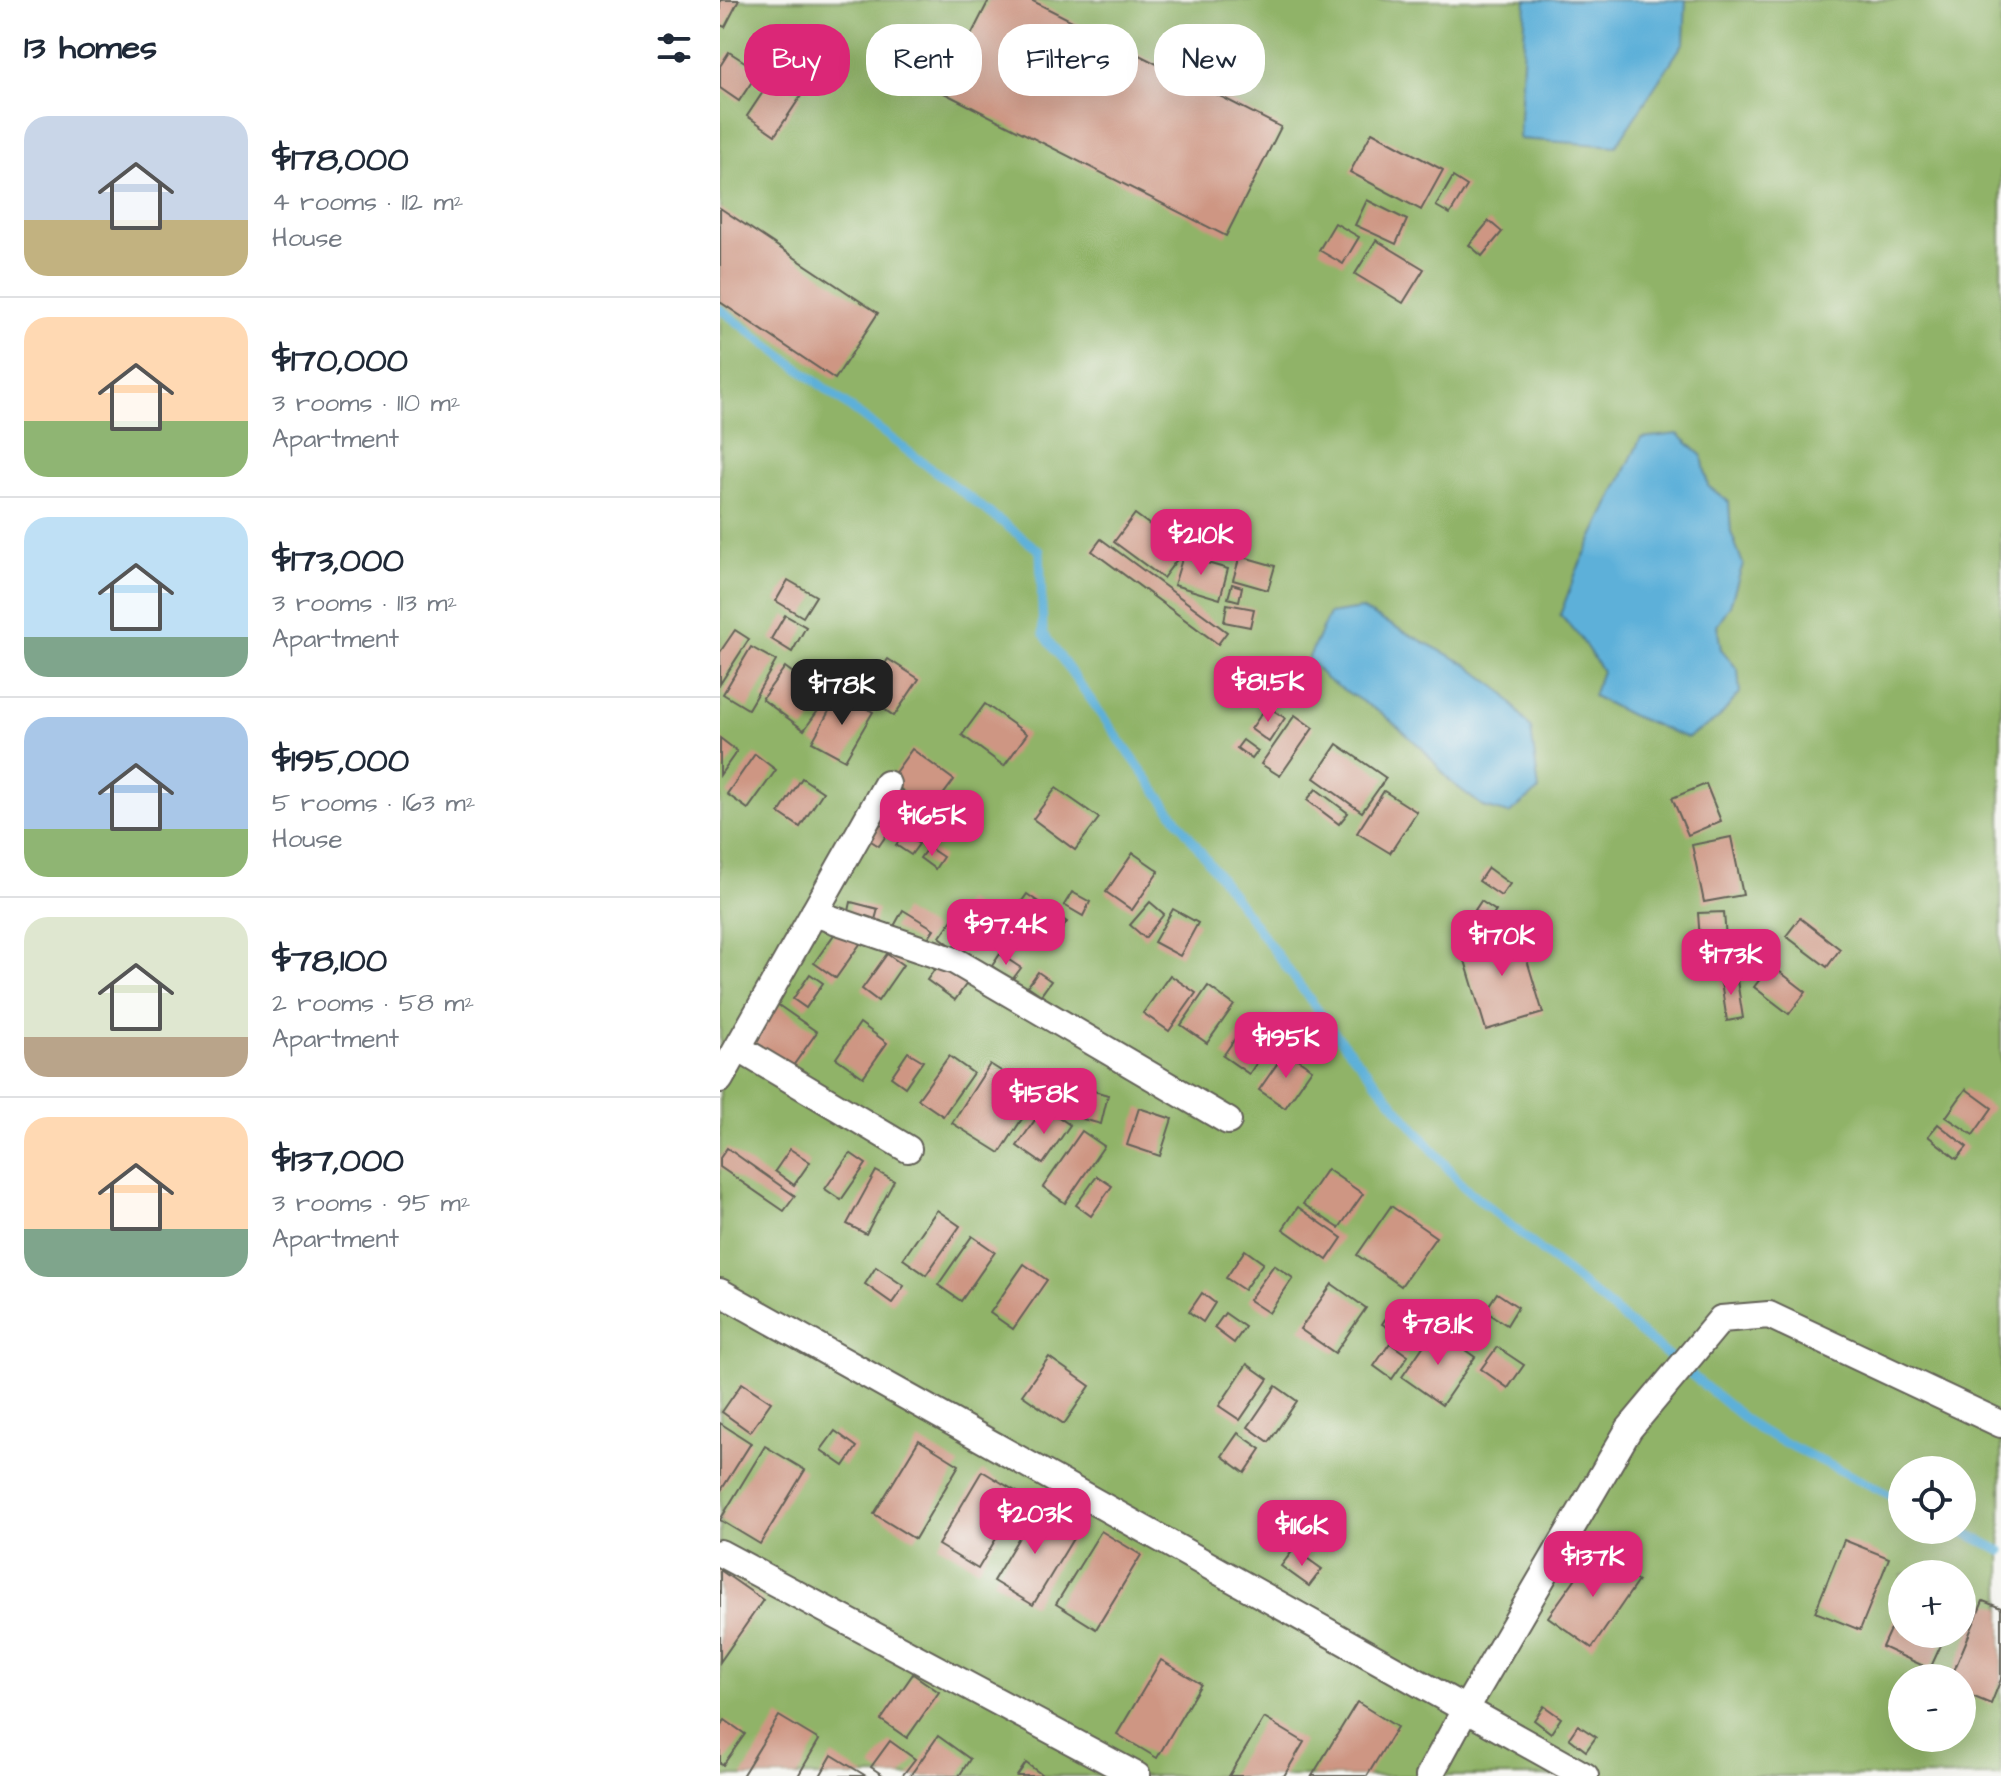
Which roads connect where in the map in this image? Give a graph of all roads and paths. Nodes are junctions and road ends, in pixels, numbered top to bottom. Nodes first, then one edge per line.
1 (887, 784) dead end
2 (814, 913) junction
3 (738, 1048) junction
4 (720, 1079) edge
5 (1228, 1121) dead end
6 (908, 1149) dead end
7 (720, 1292) edge
8 (2001, 1424) edge
9 (720, 1553) edge
10 (1465, 1710) junction
11 (1137, 1776) edge
12 (1429, 1776) edge
13 (1585, 1776) edge

1 - 2 street
2 - 3 street
2 - 5 street
3 - 4 street
3 - 6 street
7 - 10 street
8 - 10 street
9 - 11 street
10 - 12 street
10 - 13 street

